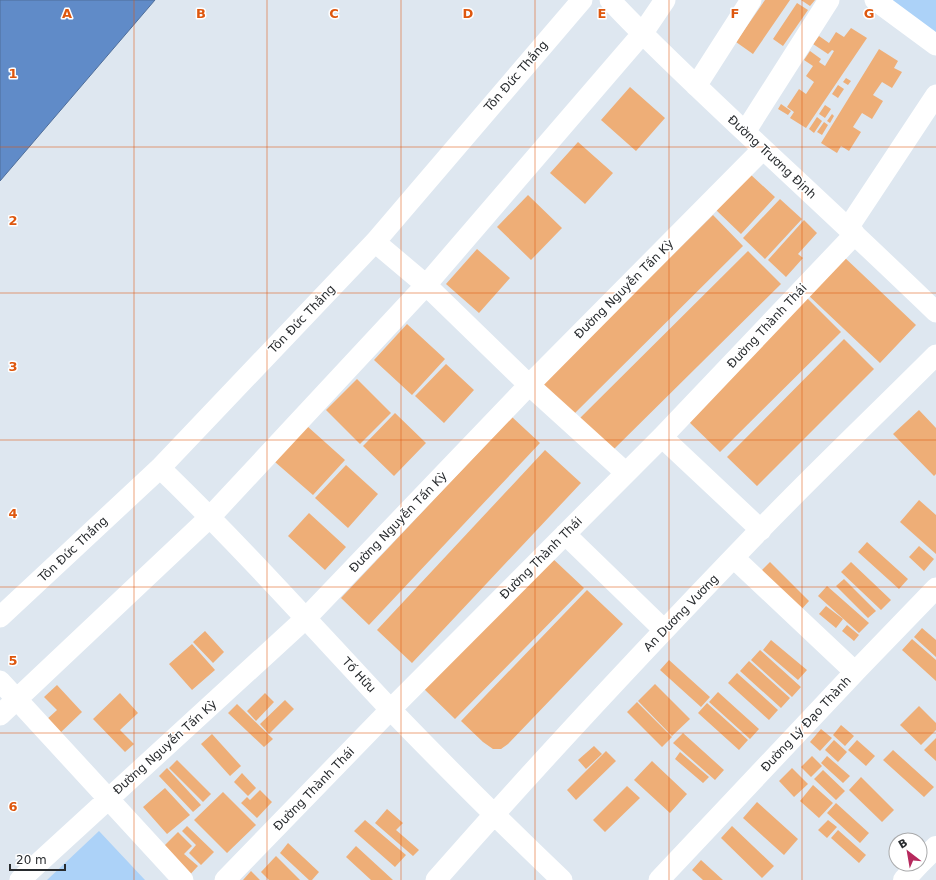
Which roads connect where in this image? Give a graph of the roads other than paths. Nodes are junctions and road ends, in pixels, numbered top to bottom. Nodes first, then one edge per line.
1 (582, 0) edge
2 (610, 0) edge
3 (665, 0) edge
4 (751, 0) edge
5 (829, 0) edge
6 (875, 0) edge
7 (642, 34) junction
8 (936, 45) edge
9 (696, 86) junction
10 (936, 95) edge
11 (745, 132) junction
12 (763, 149) junction
13 (852, 231) junction
14 (375, 242) junction
15 (426, 284) junction
16 (936, 312) edge
17 (936, 355) edge
18 (530, 385) junction
19 (662, 437) junction
20 (160, 468) junction
21 (626, 473) junction
22 (210, 517) junction
23 (760, 530) junction
24 (565, 534) junction
25 (734, 558) junction
26 (934, 594) edge
27 (0, 617) edge
28 (306, 618) junction
29 (664, 630) junction
30 (855, 672) junction
31 (0, 681) edge
32 (18, 699) junction
33 (391, 709) junction
34 (0, 715) edge
35 (109, 798) junction
36 (494, 814) junction
37 (936, 847) edge
38 (928, 856) edge
39 (912, 872) edge
40 (20, 880) edge
41 (183, 880) edge
42 (226, 880) edge
43 (436, 880) edge
44 (562, 880) edge
45 (659, 880) edge
46 (904, 880) edge

1 - 14 street, Tôn Đức Thắng
2 - 7 street, Đường Trương Định
3 - 7 street
4 - 9 street
5 - 11 street
6 - 8 street
7 - 9 street, Đường Trương Định
7 - 15 street
9 - 11 street, Đường Trương Định
10 - 13 street, Đường Thành Thái
11 - 12 street, Đường Trương Định
12 - 13 street, Đường Trương Định
12 - 18 street, Đường Nguyễn Tấn Kỳ
13 - 16 street, Đường Trương Định
13 - 19 street, Đường Thành Thái
14 - 15 street
14 - 20 street, Tôn Đức Thắng
15 - 18 street
15 - 22 street
17 - 23 street, An Dương Vương
18 - 21 street
18 - 28 street, Đường Nguyễn Tấn Kỳ
19 - 21 street, Đường Thành Thái
19 - 23 street
20 - 22 street, Tố Hữu
20 - 27 street, Tôn Đức Thắng
21 - 24 street, Đường Thành Thái
22 - 28 street, Tố Hữu
22 - 32 street
23 - 25 street, An Dương Vương
24 - 29 street
24 - 33 street, Đường Thành Thái
25 - 29 street, An Dương Vương
25 - 30 street, Đường Lý Đạo Thành
26 - 30 street
28 - 33 street, Tố Hữu
28 - 35 street, Đường Nguyễn Tấn Kỳ
29 - 36 street, An Dương Vương
30 - 45 street, Đường Lý Đạo Thành
31 - 32 street
32 - 34 street
32 - 35 street
33 - 36 street, Tố Hữu
33 - 42 street, Đường Thành Thái
35 - 40 street, Đường Nguyễn Tấn Kỳ
35 - 41 street
36 - 43 street, An Dương Vương
36 - 44 street, Tố Hữu
37 - 38 main road
39 - 46 main road

